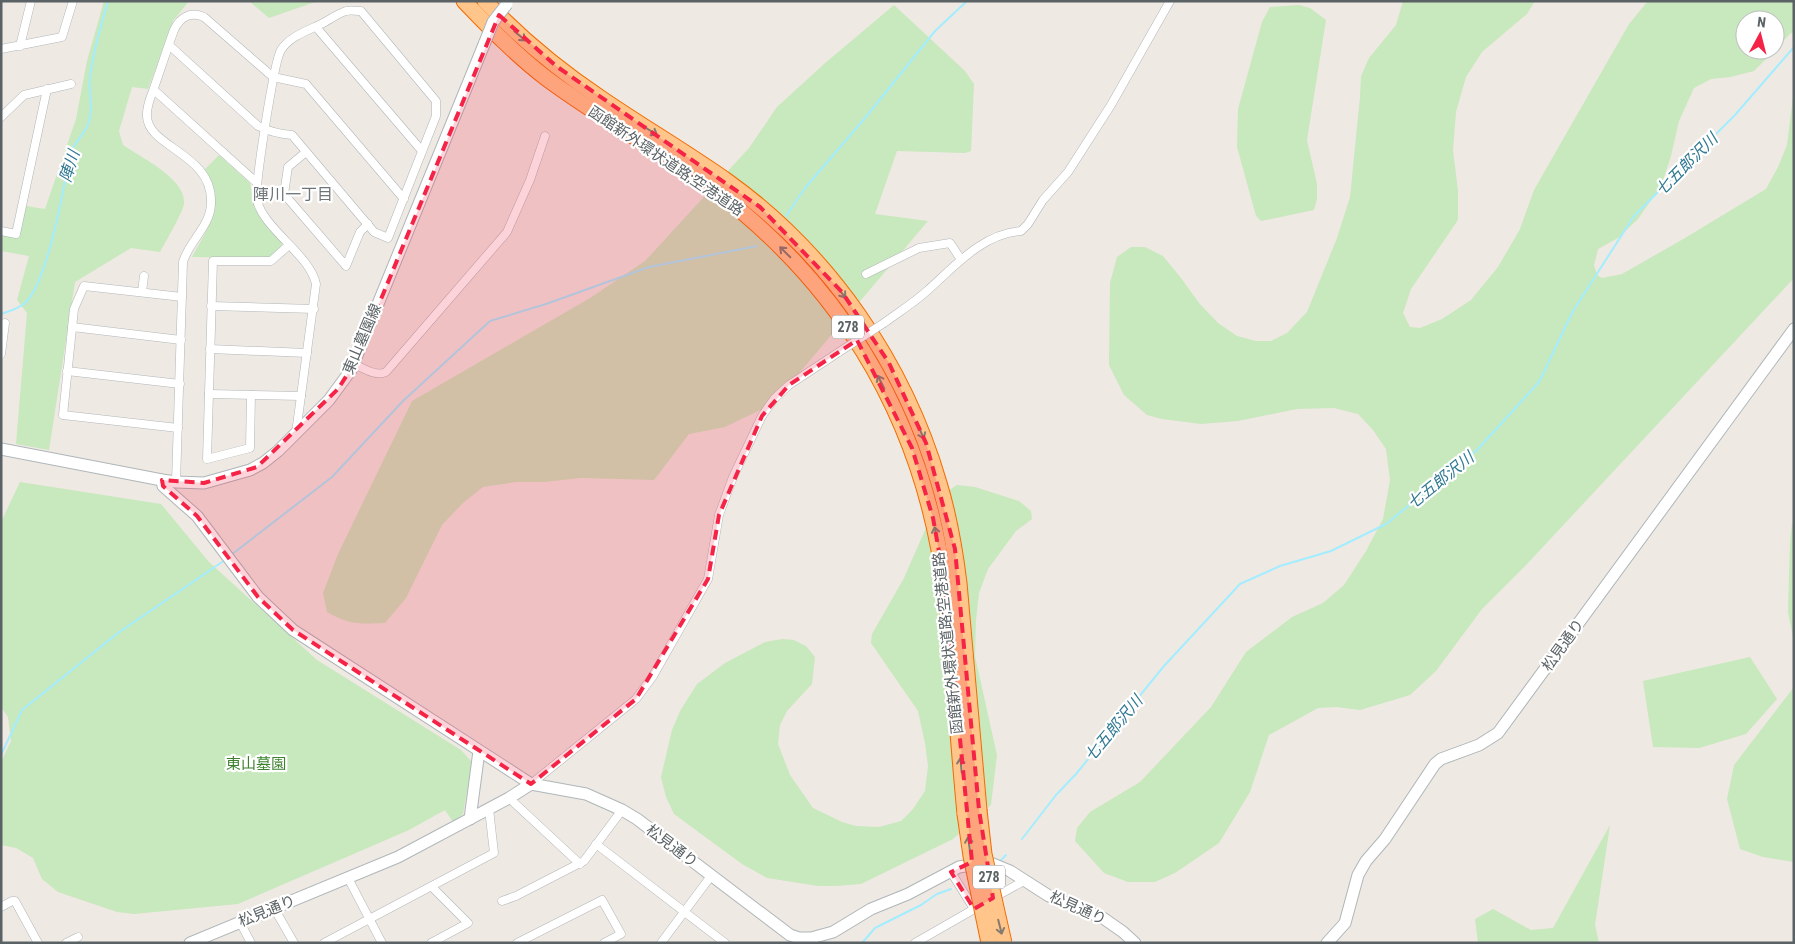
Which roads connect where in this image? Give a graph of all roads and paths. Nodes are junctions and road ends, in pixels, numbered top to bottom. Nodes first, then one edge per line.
1 (73, 1) edge
2 (464, 1) edge
3 (485, 1) edge
4 (1170, 1) edge
5 (29, 2) edge
6 (508, 3) edge
7 (316, 27) junction
8 (169, 45) junction
9 (20, 46) junction
10 (1, 49) edge
11 (273, 77) junction
12 (71, 84) dead end
13 (47, 89) junction
14 (154, 90) junction
15 (1, 117) edge
16 (266, 130) junction
17 (544, 136) dead end
18 (306, 152) junction
19 (422, 152) junction
20 (257, 183) junction
21 (404, 199) junction
22 (368, 224) junction
23 (1, 231) edge
24 (289, 245) junction
25 (960, 258) junction
26 (866, 274) dead end
27 (144, 276) dead end
28 (142, 292) junction
29 (182, 297) junction
30 (211, 306) junction
31 (314, 309) junction
32 (5, 323) dead end
33 (72, 327) junction
34 (1794, 329) edge
35 (181, 340) junction
36 (210, 350) junction
37 (307, 353) junction
38 (1, 354) edge
39 (354, 364) junction
40 (67, 371) junction
41 (180, 384) junction
42 (209, 394) junction
43 (251, 395) junction
44 (301, 396) junction
45 (178, 428) junction
46 (296, 434) junction
47 (1, 449) edge
48 (162, 480) junction
49 (176, 482) junction
50 (479, 752) junction
51 (530, 784) junction
52 (509, 798) junction
53 (489, 809) junction
54 (622, 810) junction
55 (972, 812) junction
56 (470, 819) junction
57 (596, 844) junction
58 (580, 864) junction
59 (951, 872) junction
60 (711, 876) junction
61 (348, 878) junction
62 (1024, 881) junction
63 (432, 887) junction
64 (502, 901) dead end
65 (1, 907) edge
66 (274, 908) junction
67 (974, 909) junction
68 (684, 912) junction
69 (369, 919) junction
70 (240, 922) junction
71 (78, 937) dead end
72 (787, 939) edge
73 (36, 942) edge
74 (66, 943) edge
75 (190, 943) edge
76 (251, 943) edge
77 (294, 943) edge
78 (324, 943) edge
79 (382, 943) edge
80 (431, 943) edge
81 (517, 943) edge
82 (604, 943) edge
83 (661, 943) edge
84 (725, 943) edge
85 (915, 943) edge
86 (989, 943) edge
87 (1004, 943) edge
88 (1135, 943) edge
89 (1327, 943) edge

1 - 9 street
55 -> 2 highway, 函館新外環状道路;空港道路 / 278
3 -> 55 highway, 函館新外環状道路;空港道路 / 278
4 - 25 street
5 - 9 street
6 - 39 street, 東山墓園線, bridge
7 - 11 street
7 - 19 street
7 - 19 street
8 - 11 street
8 - 14 street
8 - 16 street
9 - 10 street
11 - 16 street
11 - 21 street
12 - 13 street
13 - 15 street
13 - 23 street
14 - 20 street
14 - 29 street
16 - 18 street
16 - 20 street
17 - 39 street
18 - 22 street
18 - 22 street
19 - 21 street
20 - 24 street
21 - 22 street
24 - 30 street
24 - 31 street
25 - 26 street
25 - 51 street, bridge
27 - 28 street
28 - 29 street
28 - 33 street
29 - 35 street
30 - 31 street
30 - 36 street
31 - 37 street
32 - 38 street
33 - 35 street
33 - 40 street
34 - 89 street, 松見通り
35 - 41 street
36 - 37 street
36 - 42 street
37 - 44 street
39 - 46 street, 東山墓園線
40 - 41 street
40 - 45 street
41 - 45 street
42 - 43 street
42 - 43 street
43 - 44 street
44 - 46 street
45 - 49 street
46 - 49 street, 東山墓園線
47 - 48 street, 東山墓園線
48 - 49 street, 東山墓園線
48 - 50 street
50 - 51 street
50 - 56 street
51 - 52 street, 松見通り
51 - 54 street, 松見通り
52 - 53 street, 松見通り
52 - 58 street
53 - 56 street, 松見通り
53 - 63 street
54 - 57 street
54 - 60 street, 松見通り
86 -> 55 highway, 函館新外環状道路;空港道路 / 278, bridge
55 -> 87 highway, 函館新外環状道路;空港道路 / 278, bridge
56 - 61 street, 松見通り
57 - 58 street
57 - 68 street
58 - 64 street
59 - 62 street, 松見通り
59 - 67 street
59 - 72 street, 松見通り
60 - 68 street
60 - 72 street, 松見通り
61 - 66 street, 松見通り
61 - 69 street
62 - 67 street
62 - 88 street, 松見通り
63 - 69 street
63 - 80 street
65 - 73 street
66 - 70 street, 松見通り
66 - 77 street
67 - 85 street
68 - 83 street
68 - 84 street
69 - 78 street
69 - 79 street
70 - 75 street, 松見通り
70 - 76 street
71 - 74 street
81 - 82 street

